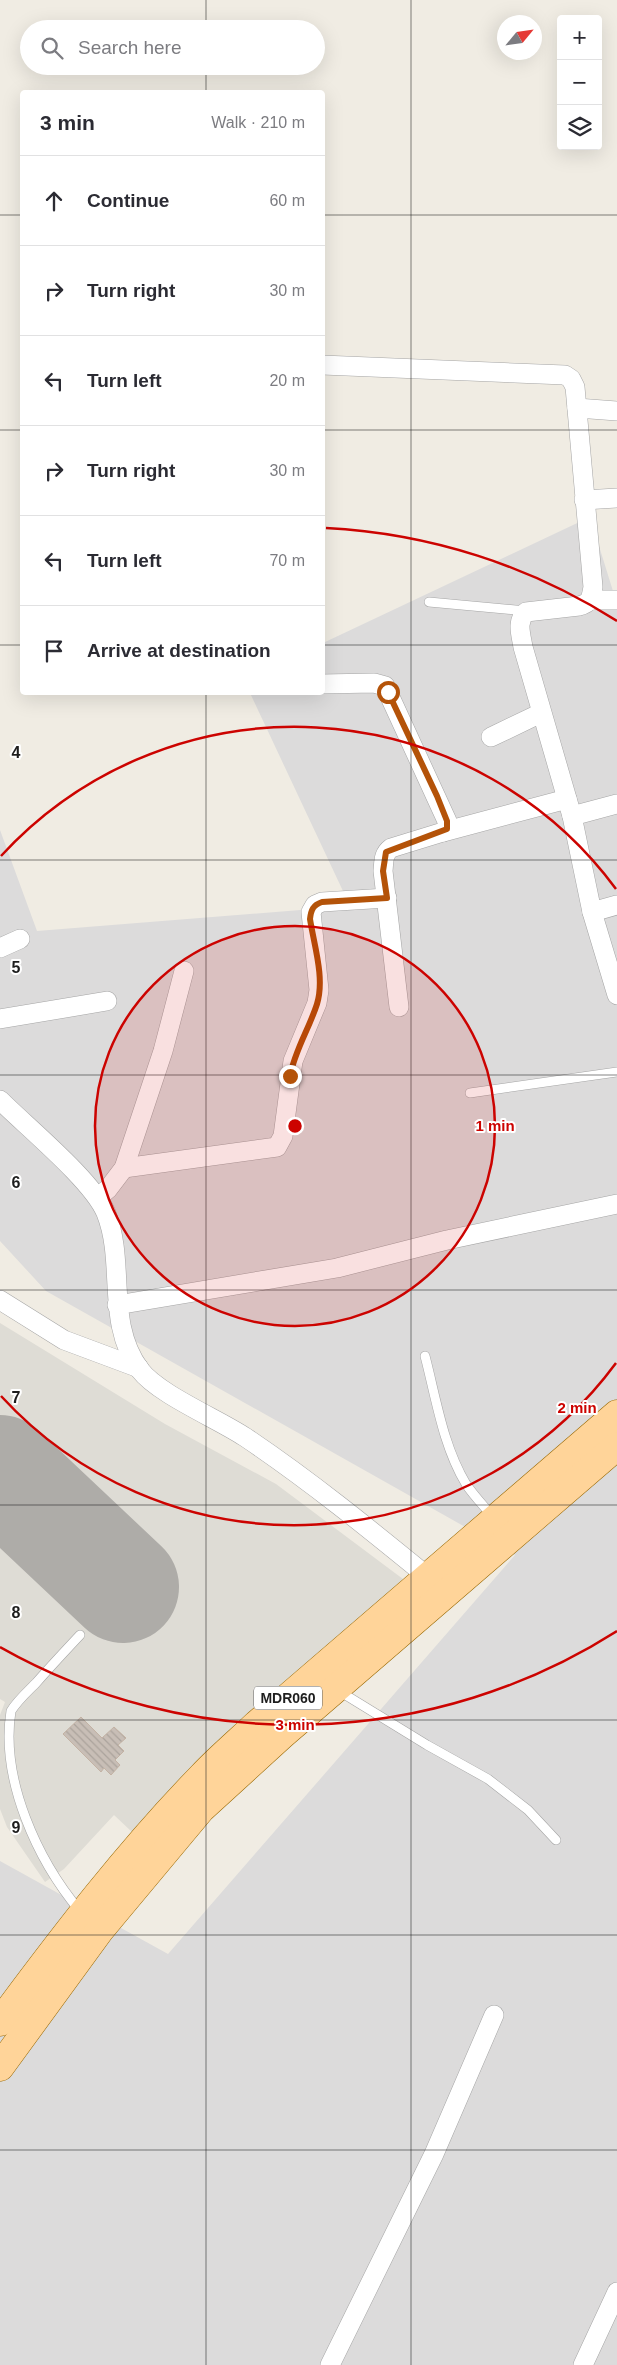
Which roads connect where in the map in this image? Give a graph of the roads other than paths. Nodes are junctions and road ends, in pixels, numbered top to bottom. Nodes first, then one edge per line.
1 (325, 365) edge
2 (577, 408) junction
3 (617, 411) edge
4 (617, 498) edge
5 (584, 500) junction
6 (591, 600) junction
7 (617, 600) edge
8 (429, 602) dead end
9 (526, 612) junction
10 (325, 684) edge
11 (541, 712) junction
12 (491, 737) dead end
13 (617, 804) edge
14 (569, 808) junction
15 (442, 832) junction
16 (387, 898) junction
17 (617, 905) edge
18 (592, 912) junction
19 (20, 939) dead end
20 (0, 948) edge
21 (184, 971) dead end
22 (617, 995) edge
23 (107, 1001) dead end
24 (399, 1007) dead end
25 (0, 1019) edge
26 (617, 1072) edge
27 (470, 1093) dead end
28 (0, 1100) edge
29 (124, 1168) junction
30 (98, 1197) junction
31 (617, 1204) edge
32 (0, 1300) edge
33 (117, 1306) junction
34 (425, 1356) dead end
35 (139, 1368) junction
36 (617, 1414) edge
37 (617, 1446) edge
38 (495, 1519) junction
39 (428, 1577) junction
40 (80, 1635) dead end
41 (327, 1680) junction
42 (0, 1751) edge
43 (17, 1821) dead end
44 (556, 1840) dead end
45 (91, 1922) junction
46 (494, 2015) dead end
47 (0, 2022) edge
48 (0, 2067) edge
49 (617, 2292) edge
50 (330, 2365) edge
51 (583, 2365) edge

1 - 2 street
2 - 3 street
2 - 5 street
4 - 5 street
5 - 6 street
6 - 7 street
6 - 9 street
8 - 9 lane
9 - 11 street
10 - 15 street
11 - 12 street
11 - 14 street
13 - 14 street
14 - 15 street
14 - 18 street
15 - 16 street
16 - 24 street
16 - 29 street
17 - 18 street
18 - 22 street
19 - 20 street
21 - 29 street
23 - 25 street
26 - 27 lane
28 - 30 street
29 - 30 street
30 - 33 street
31 - 33 street
32 - 35 street
33 - 35 street
34 - 38 lane
35 - 39 street
36 - 38 main road, MDR060
37 - 41 main road, MDR060
38 - 39 main road, MDR060
39 - 41 main road, MDR060
40 - 42 lane
41 - 44 lane
41 - 45 main road, MDR060
43 - 45 lane
45 - 47 main road, MDR060
45 - 48 main road, MDR060
46 - 50 street
49 - 51 street

